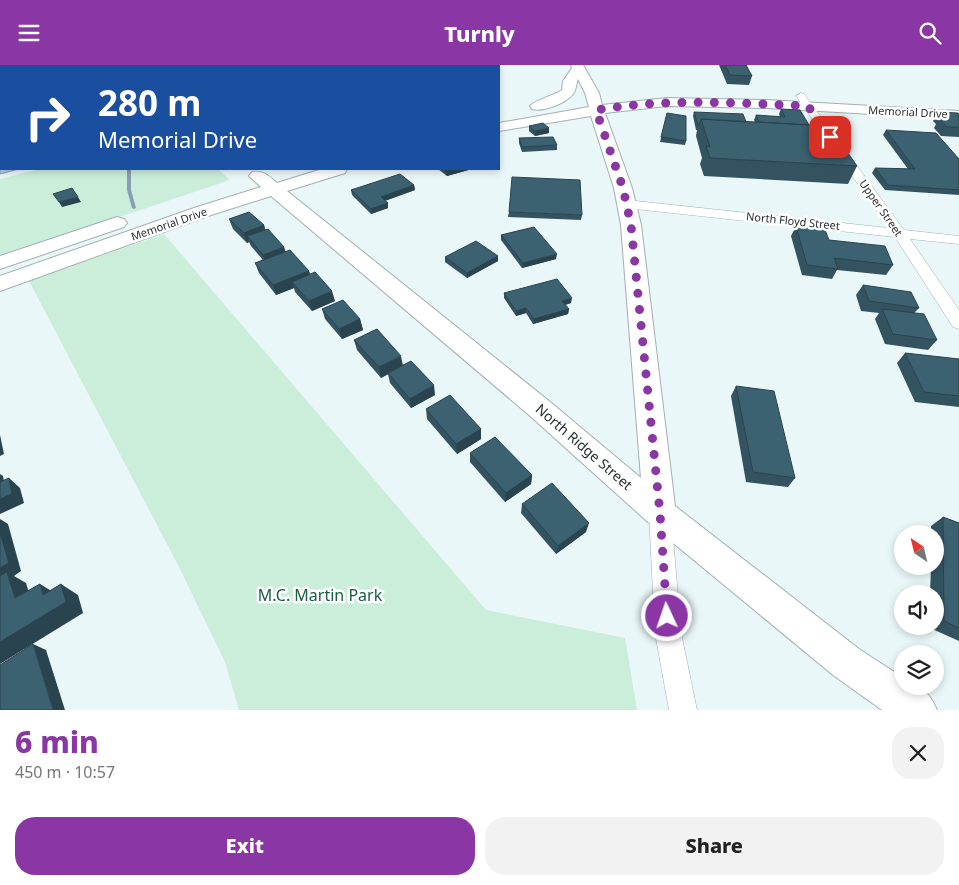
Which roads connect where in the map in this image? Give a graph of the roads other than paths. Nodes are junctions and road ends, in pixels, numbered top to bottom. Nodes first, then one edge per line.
1 (578, 67) edge
2 (661, 94) junction
3 (604, 98) junction
4 (804, 101) junction
5 (959, 105) edge
6 (537, 106) junction
7 (520, 109) dead end
8 (959, 115) edge
9 (500, 127) edge
10 (331, 170) edge
11 (271, 178) edge
12 (626, 204) junction
13 (899, 233) junction
14 (959, 240) edge
15 (0, 263) edge
16 (0, 284) edge
17 (959, 323) edge
18 (660, 513) junction
19 (683, 710) edge
20 (916, 710) edge

1 - 3 main road
1 - 6 main road
2 - 3 main road, Memorial Drive
2 - 3 main road
2 - 4 main road, Memorial Drive
3 - 4 main road, Memorial Drive
3 - 6 main road, Memorial Drive
3 - 9 main road, Memorial Drive
3 - 12 main road
4 - 5 main road, Memorial Drive
4 - 8 main road, Memorial Drive
4 - 13 street, Upper Street
6 - 7 main road, Memorial Drive
10 - 11 main road, Memorial Drive
11 - 15 main road, Memorial Drive
11 - 16 main road, Memorial Drive
11 - 18 main road, North Ridge Street
12 - 13 street, North Floyd Street
12 - 18 main road
13 - 14 street, North Floyd Street
13 - 17 street, Upper Street
18 - 19 street
18 - 20 main road, North Ridge Street

